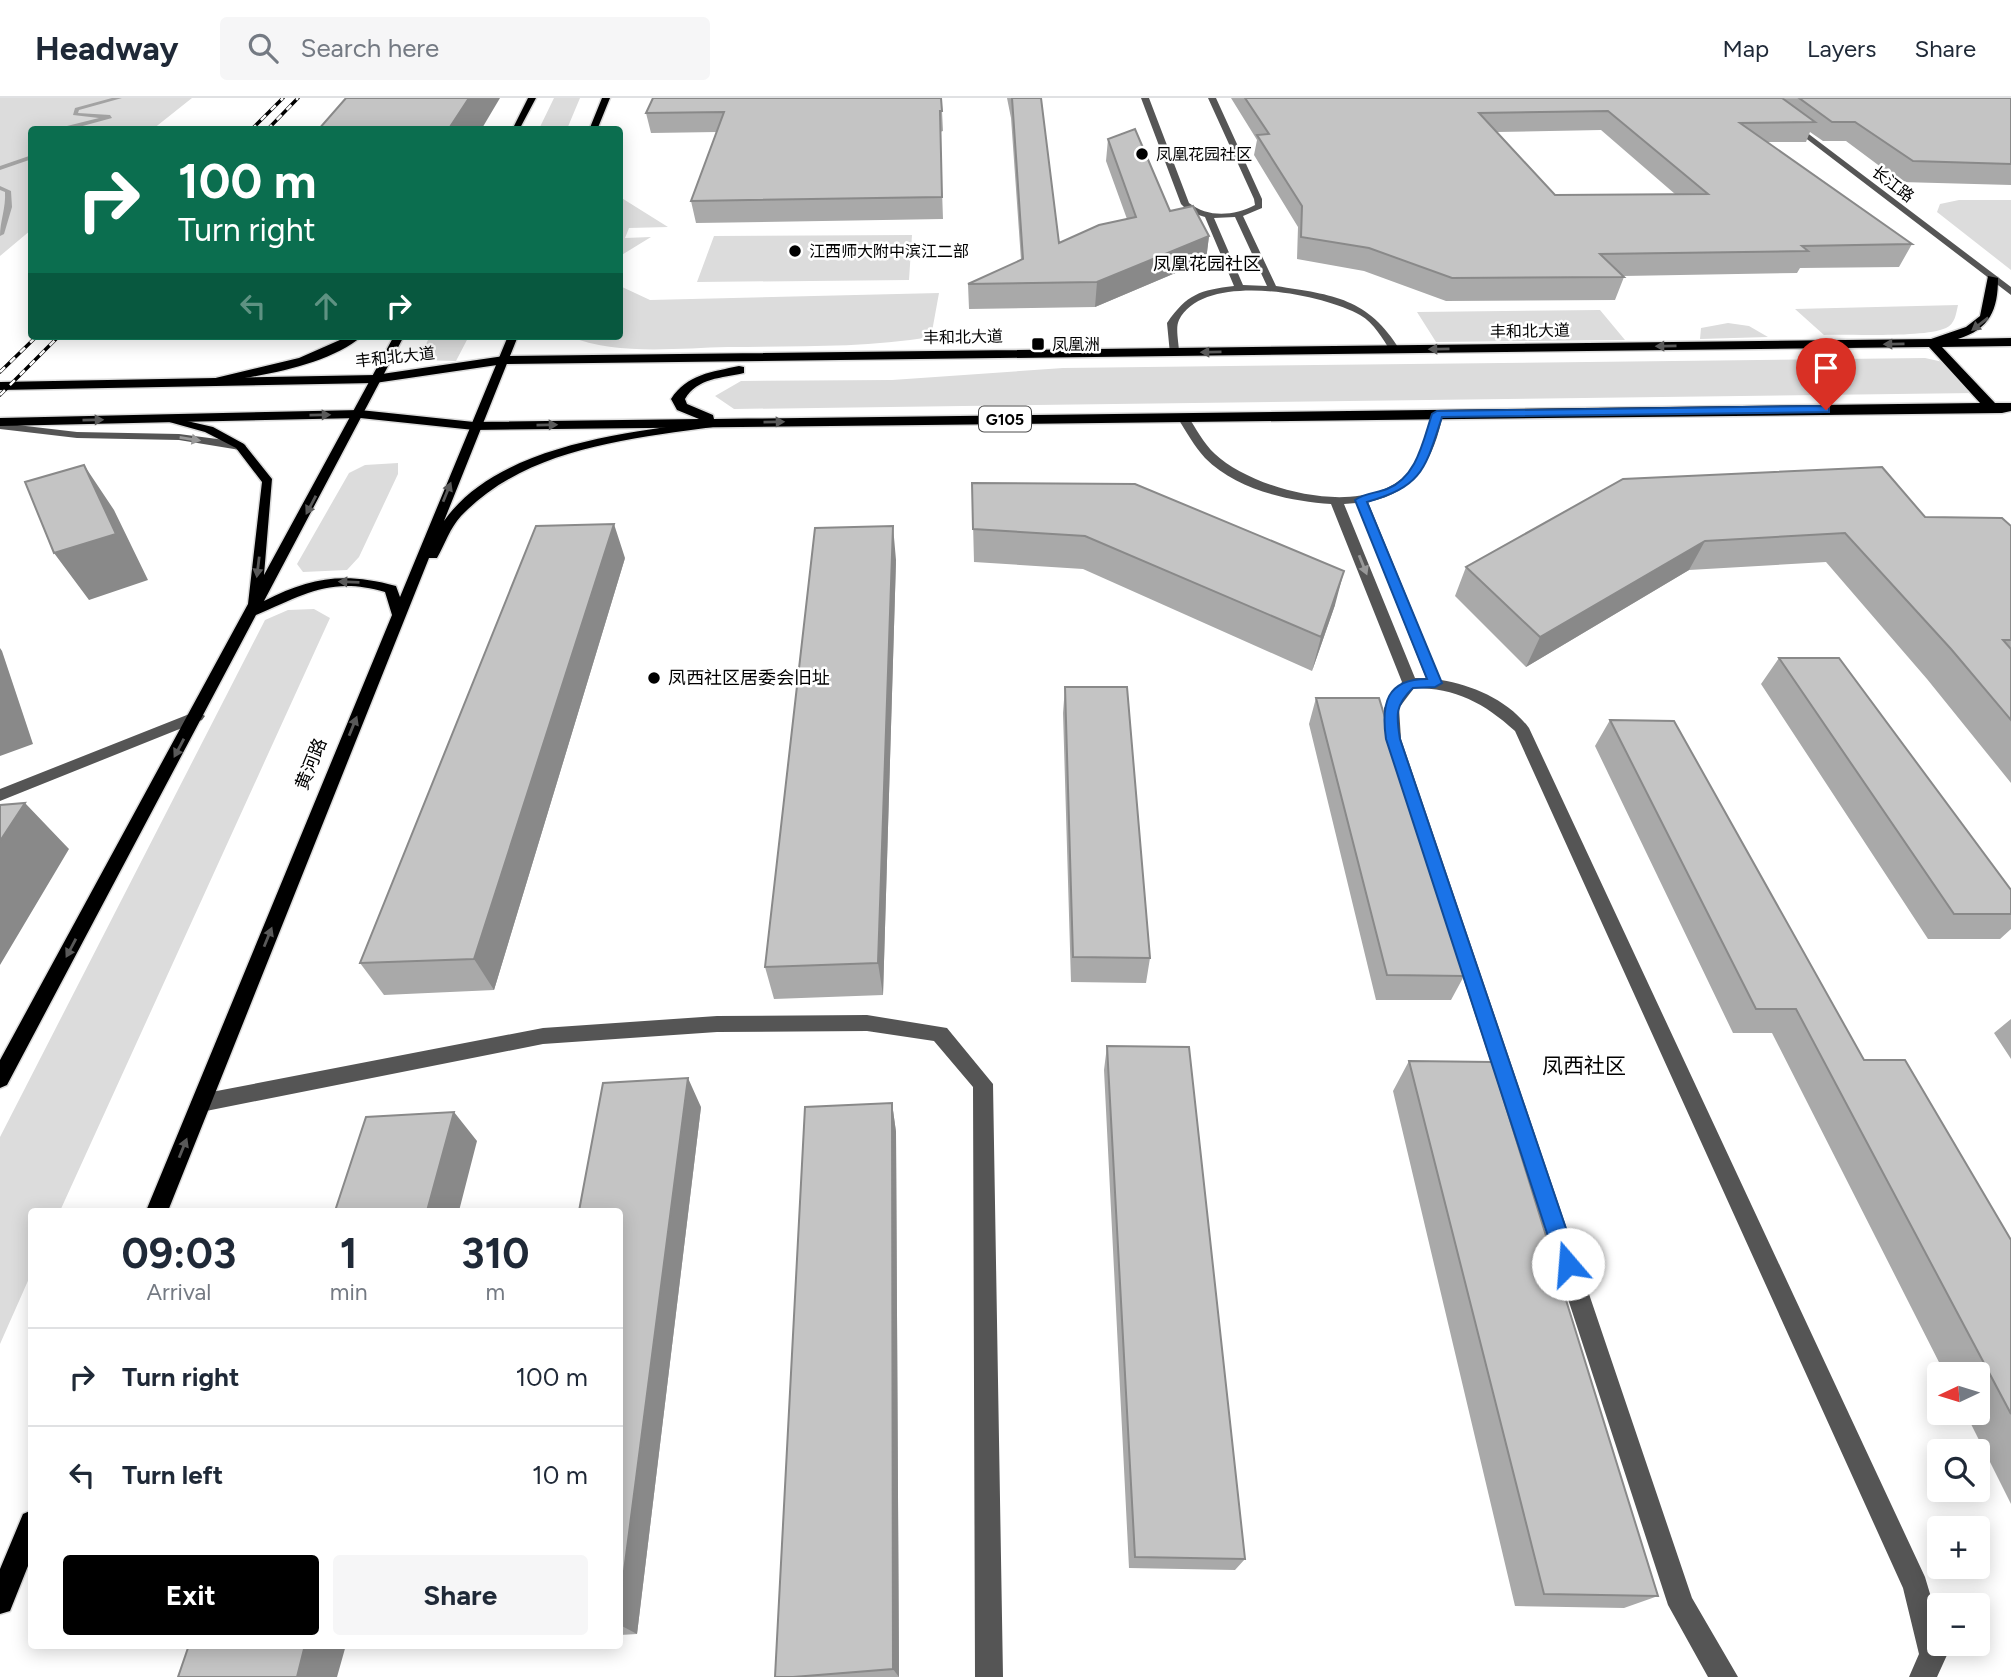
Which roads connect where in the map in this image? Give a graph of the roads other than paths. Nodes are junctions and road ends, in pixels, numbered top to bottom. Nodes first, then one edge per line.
1 (532, 98) edge
2 (606, 98) edge
3 (1145, 98) edge
4 (1212, 98) edge
5 (1758, 98) edge
6 (517, 126) edge
7 (595, 126) edge
8 (1238, 214) junction
9 (1208, 215) junction
10 (1994, 279) junction
11 (1272, 287) junction
12 (1240, 288) junction
13 (2011, 290) edge
14 (350, 340) edge
15 (397, 340) edge
16 (511, 340) edge
17 (2011, 342) edge
18 (1932, 343) junction
19 (1395, 350) junction
20 (1174, 352) junction
21 (1061, 354) junction
22 (501, 366) junction
23 (739, 370) junction
24 (375, 379) junction
25 (202, 382) junction
26 (0, 386) edge
27 (1992, 408) junction
28 (2011, 409) edge
29 (360, 414) junction
30 (1437, 414) junction
31 (1183, 417) junction
32 (161, 418) junction
33 (727, 423) junction
34 (0, 424) edge
35 (474, 426) junction
36 (240, 446) junction
37 (1361, 500) junction
38 (1337, 502) junction
39 (253, 612) junction
40 (398, 613) junction
41 (1410, 683) junction
42 (1435, 683) junction
43 (197, 716) junction
44 (0, 795) edge
45 (0, 1079) edge
46 (201, 1103) junction
47 (158, 1208) edge
48 (28, 1533) edge
49 (0, 1601) edge
50 (989, 1677) edge
51 (1724, 1677) edge
52 (1923, 1677) edge

1 - 6 main road
2 - 7 main road
3 - 9 street
4 - 8 street
5 - 10 street, 长江路
8 - 9 street
8 - 11 street
9 - 12 street
10 - 13 highway
10 -> 18 highway
11 - 12 street
11 - 19 street
12 - 20 street
14 - 25 main road
15 - 24 main road
16 - 22 main road, 黄河路
17 - 18 highway, 丰和北大道
18 -> 19 highway, 丰和北大道
18 - 27 highway
19 -> 20 highway, 丰和北大道
20 - 21 highway, 丰和北大道
21 - 22 highway, 丰和北大道
21 - 23 highway
22 - 23 highway
22 - 24 highway, 丰和北大道
22 - 35 main road, 黄河路
23 - 33 highway
24 - 25 highway, 丰和北大道
24 - 29 main road
25 - 26 highway, 丰和北大道
27 - 28 highway, G105
27 - 30 highway, G105
32 -> 29 highway, G105
29 - 35 highway, G105
29 -> 39 main road
30 - 31 highway, G105
30 - 37 street
33 -> 31 highway, G105
31 - 38 street
34 -> 32 highway, G105
32 - 36 main road
35 -> 33 highway, G105
33 - 40 main road
34 -> 36 street
40 -> 35 main road, 黄河路
36 -> 39 main road
37 - 38 street
37 - 42 street
38 -> 41 street
40 -> 39 main road
39 - 43 main road
46 -> 40 main road, 黄河路
41 - 42 street
41 - 51 street
42 - 52 street
43 - 44 street
43 -> 45 main road
47 -> 46 main road, 黄河路
46 - 50 street
48 - 49 main road

